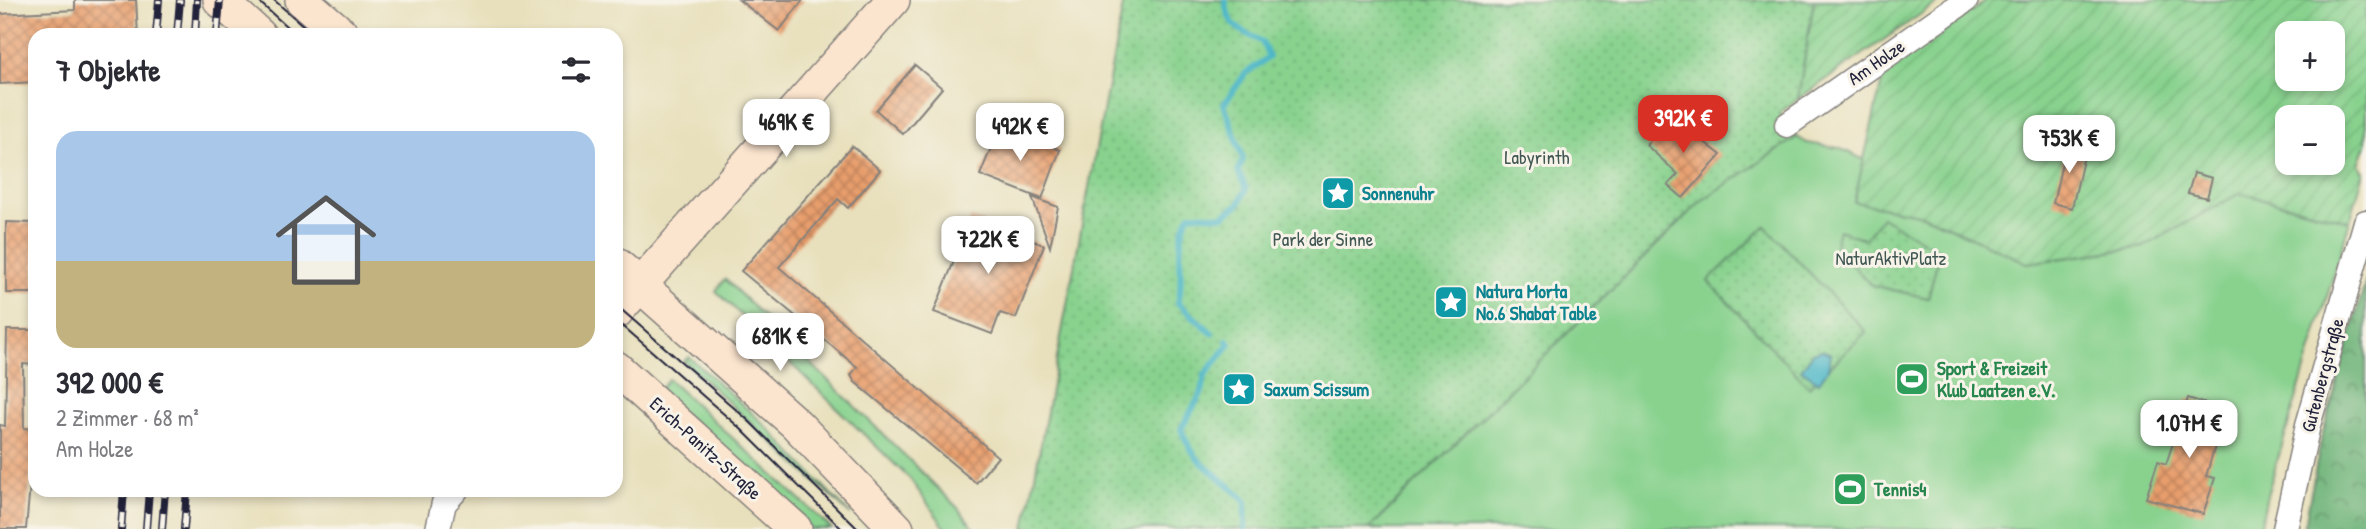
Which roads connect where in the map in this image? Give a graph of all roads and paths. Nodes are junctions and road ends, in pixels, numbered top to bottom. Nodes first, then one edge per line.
1 (220, 0) edge
2 (302, 0) edge
3 (893, 0) edge
4 (1966, 0) edge
5 (251, 28) edge
6 (336, 28) edge
7 (1787, 125) dead end
8 (2366, 222) edge
9 (628, 274) edge
10 (623, 374) edge
11 (450, 497) edge
12 (438, 529) edge
13 (795, 529) edge
14 (897, 529) edge
15 (2285, 529) edge

1 - 5 main road
2 - 6 main road
3 - 9 main road
4 - 7 street, Am Holze
8 - 15 street, Gutenbergstraße
9 - 14 main road
10 - 13 main road, Erich-Panitz-Straße
11 - 12 street

